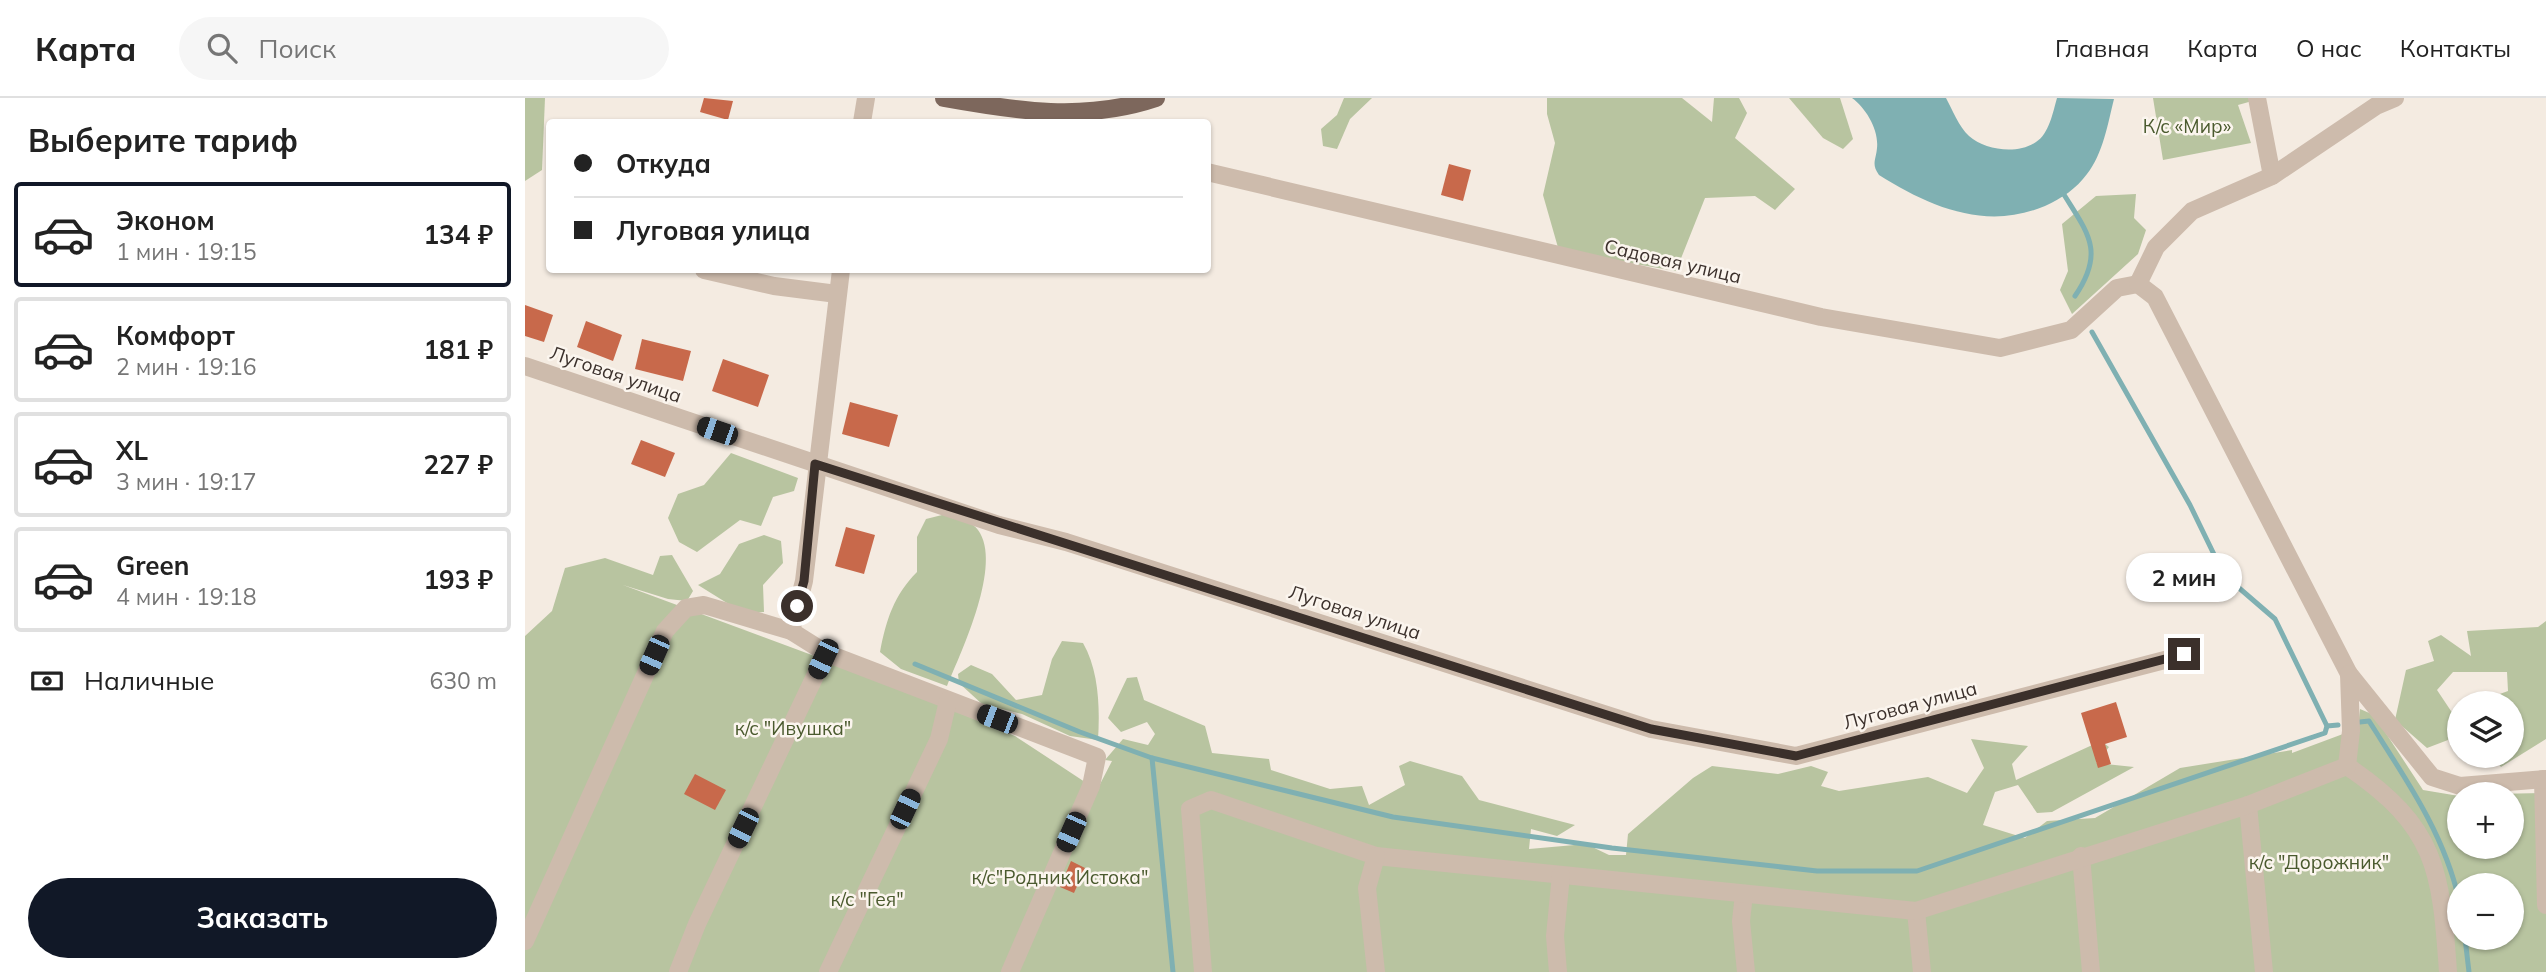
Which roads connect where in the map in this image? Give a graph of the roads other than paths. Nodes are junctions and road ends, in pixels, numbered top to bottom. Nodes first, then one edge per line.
1 (866, 98) edge
2 (944, 98) edge
3 (1156, 98) edge
4 (2257, 98) edge
5 (2395, 98) edge
6 (1084, 118) edge
7 (862, 119) edge
8 (1211, 173) edge
9 (2273, 176) junction
10 (717, 273) edge
11 (840, 273) edge
12 (2138, 284) junction
13 (837, 294) junction
14 (525, 366) edge
15 (815, 464) junction
16 (791, 631) junction
17 (826, 653) junction
18 (2184, 654) dead end
19 (2349, 674) junction
20 (948, 701) junction
21 (2347, 766) junction
22 (2544, 779) edge
23 (2249, 805) junction
24 (1376, 856) junction
25 (2081, 856) junction
26 (1561, 875) junction
27 (1744, 894) junction
28 (2546, 905) edge
29 (1916, 911) junction
30 (525, 941) edge
31 (678, 972) edge
32 (828, 972) edge
33 (1010, 972) edge
34 (1203, 972) edge
35 (1376, 972) edge
36 (1558, 972) edge
37 (1746, 972) edge
38 (1922, 972) edge
39 (2091, 972) edge
40 (2264, 972) edge
41 (2448, 972) edge

1 - 7 street
2 - 6 main road
3 - 6 main road
4 - 9 street
5 - 9 street
8 - 12 street, Садовая улица
9 - 12 street
10 - 13 street
11 - 13 street
12 - 19 street
13 - 15 street
14 - 15 street, Луговая улица
15 - 16 street
15 - 18 street, Луговая улица
16 - 17 street
16 - 30 street
17 - 20 street
17 - 31 street
19 - 21 street
19 - 22 street
20 - 32 street
20 - 33 street
21 - 23 street
21 - 41 street
22 - 28 street
23 - 25 street
23 - 40 street
24 - 26 street
24 - 34 street
24 - 35 street
25 - 29 street
25 - 39 street
26 - 27 street
26 - 36 street
27 - 29 street
27 - 37 street
29 - 38 street

